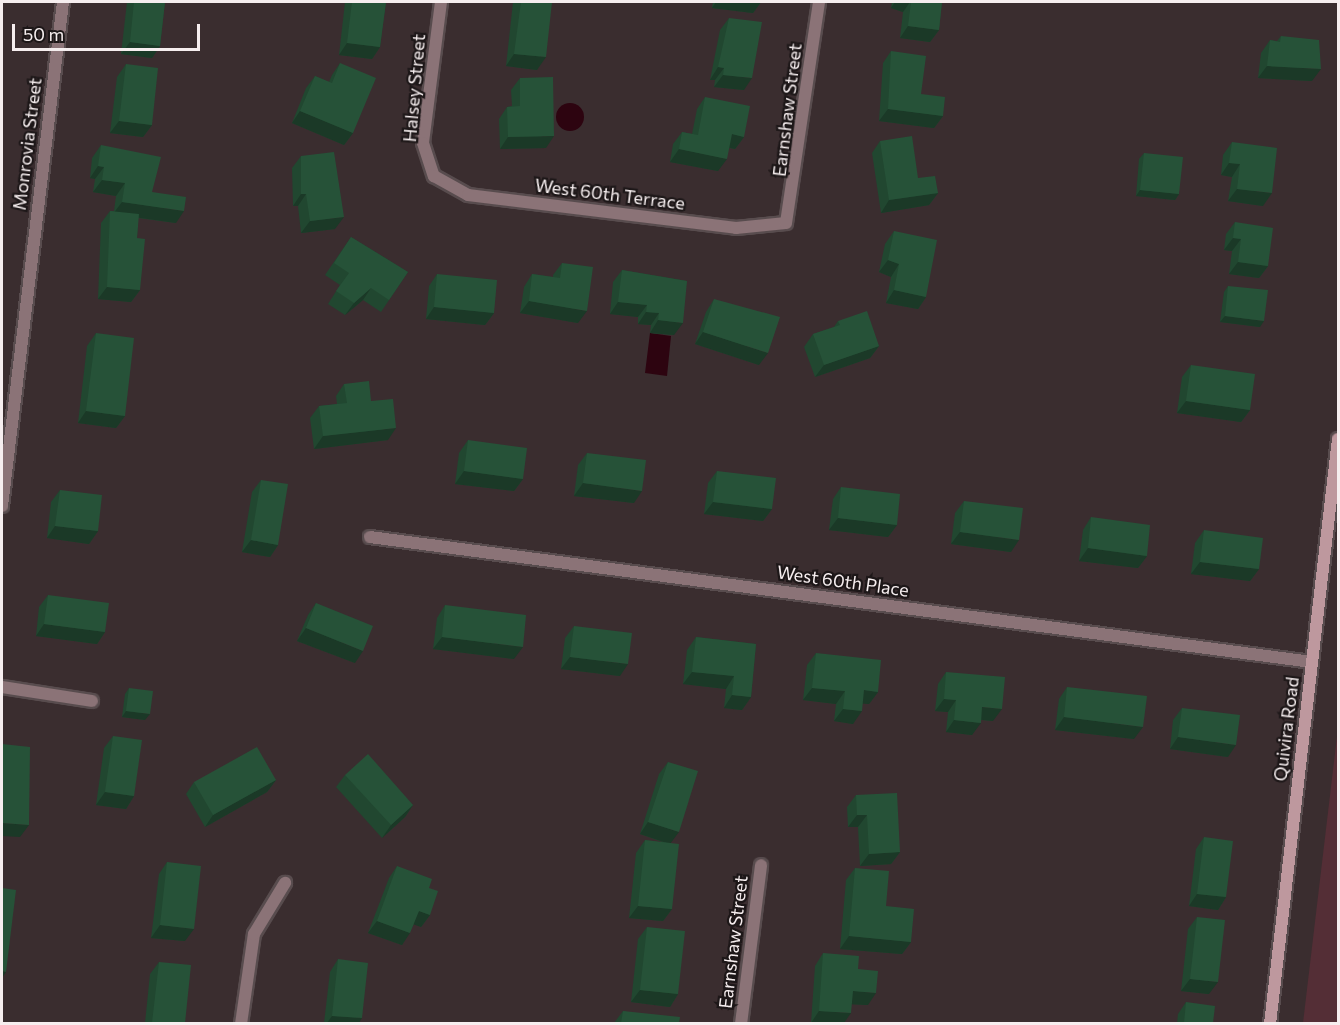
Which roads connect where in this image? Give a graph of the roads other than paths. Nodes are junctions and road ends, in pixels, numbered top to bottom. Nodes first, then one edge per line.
1 (63, 2) edge
2 (441, 2) edge
3 (819, 2) edge
4 (434, 176) joint
5 (786, 223) joint
6 (1338, 439) edge
7 (2, 506) edge
8 (370, 537) dead end
9 (1312, 662) junction
10 (2, 687) edge
11 (92, 701) dead end
12 (761, 865) dead end
13 (285, 883) dead end
14 (241, 1023) edge
15 (741, 1023) edge
16 (1270, 1023) edge

1 - 7 street, Monrovia Street
2 - 4 street, Halsey Street
3 - 5 street, Earnshaw Street
4 - 5 street, West 60th Terrace
6 - 9 main road, Quivira Road
8 - 9 street, West 60th Place
9 - 16 main road, Quivira Road
10 - 11 street
12 - 15 street, Earnshaw Street
13 - 14 street

